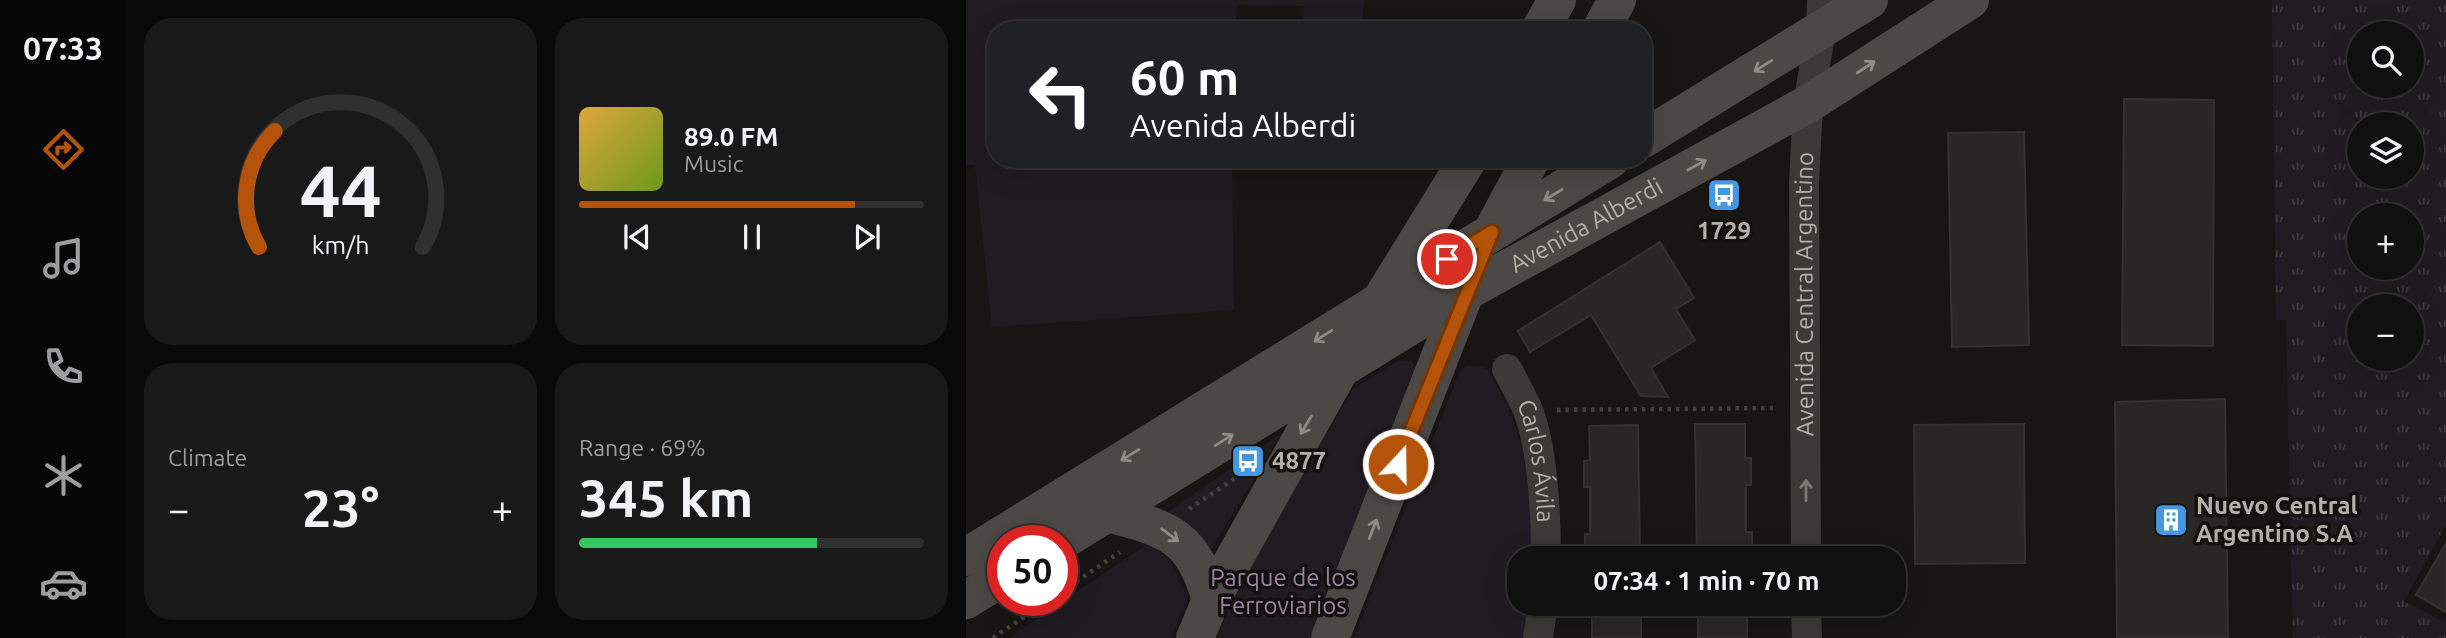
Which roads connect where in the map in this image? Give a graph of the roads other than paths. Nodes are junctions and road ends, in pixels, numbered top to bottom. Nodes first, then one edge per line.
1 (1557, 0) edge
2 (1617, 0) edge
3 (1869, 0) edge
4 (1970, 0) edge
5 (1822, 15) edge
6 (1545, 21) edge
7 (1606, 21) edge
8 (1808, 104) junction
9 (1652, 133) edge
10 (1462, 168) edge
11 (1526, 168) edge
12 (1596, 168) edge
13 (1492, 232) junction
14 (1465, 292) junction
15 (1381, 300) junction
16 (1341, 367) junction
17 (1507, 369) dead end
18 (1107, 513) junction
19 (1078, 531) edge
20 (1545, 546) edge
21 (1806, 546) edge
22 (966, 557) edge
23 (987, 588) edge
24 (966, 600) edge
25 (1211, 600) junction
26 (1542, 616) edge
27 (1807, 616) edge
28 (1195, 638) edge
29 (1330, 638) edge
30 (1538, 638) edge
31 (1807, 638) edge

1 - 6 main road
2 - 7 main road
3 - 5 main road, Avenida Alberdi
8 -> 4 main road, Avenida Alberdi
5 - 8 street, Avenida Central Argentino
5 -> 9 main road, Avenida Alberdi
14 -> 8 main road, Avenida Alberdi
21 -> 8 street, Avenida Central Argentino
10 - 15 main road
11 - 13 main road
12 -> 13 main road, Avenida Alberdi
13 - 14 main road
13 - 15 main road, Avenida Alberdi
14 - 16 main road, Avenida Alberdi
29 -> 14 main road
15 - 16 main road
15 -> 22 main road, Avenida Alberdi
18 -> 16 main road, Avenida Alberdi
16 -> 25 main road
17 - 20 street, Carlos Ávila
18 - 19 main road, Avenida Alberdi
18 -> 25 main road
23 - 24 main road
25 - 28 main road
26 - 30 street
27 - 31 street

